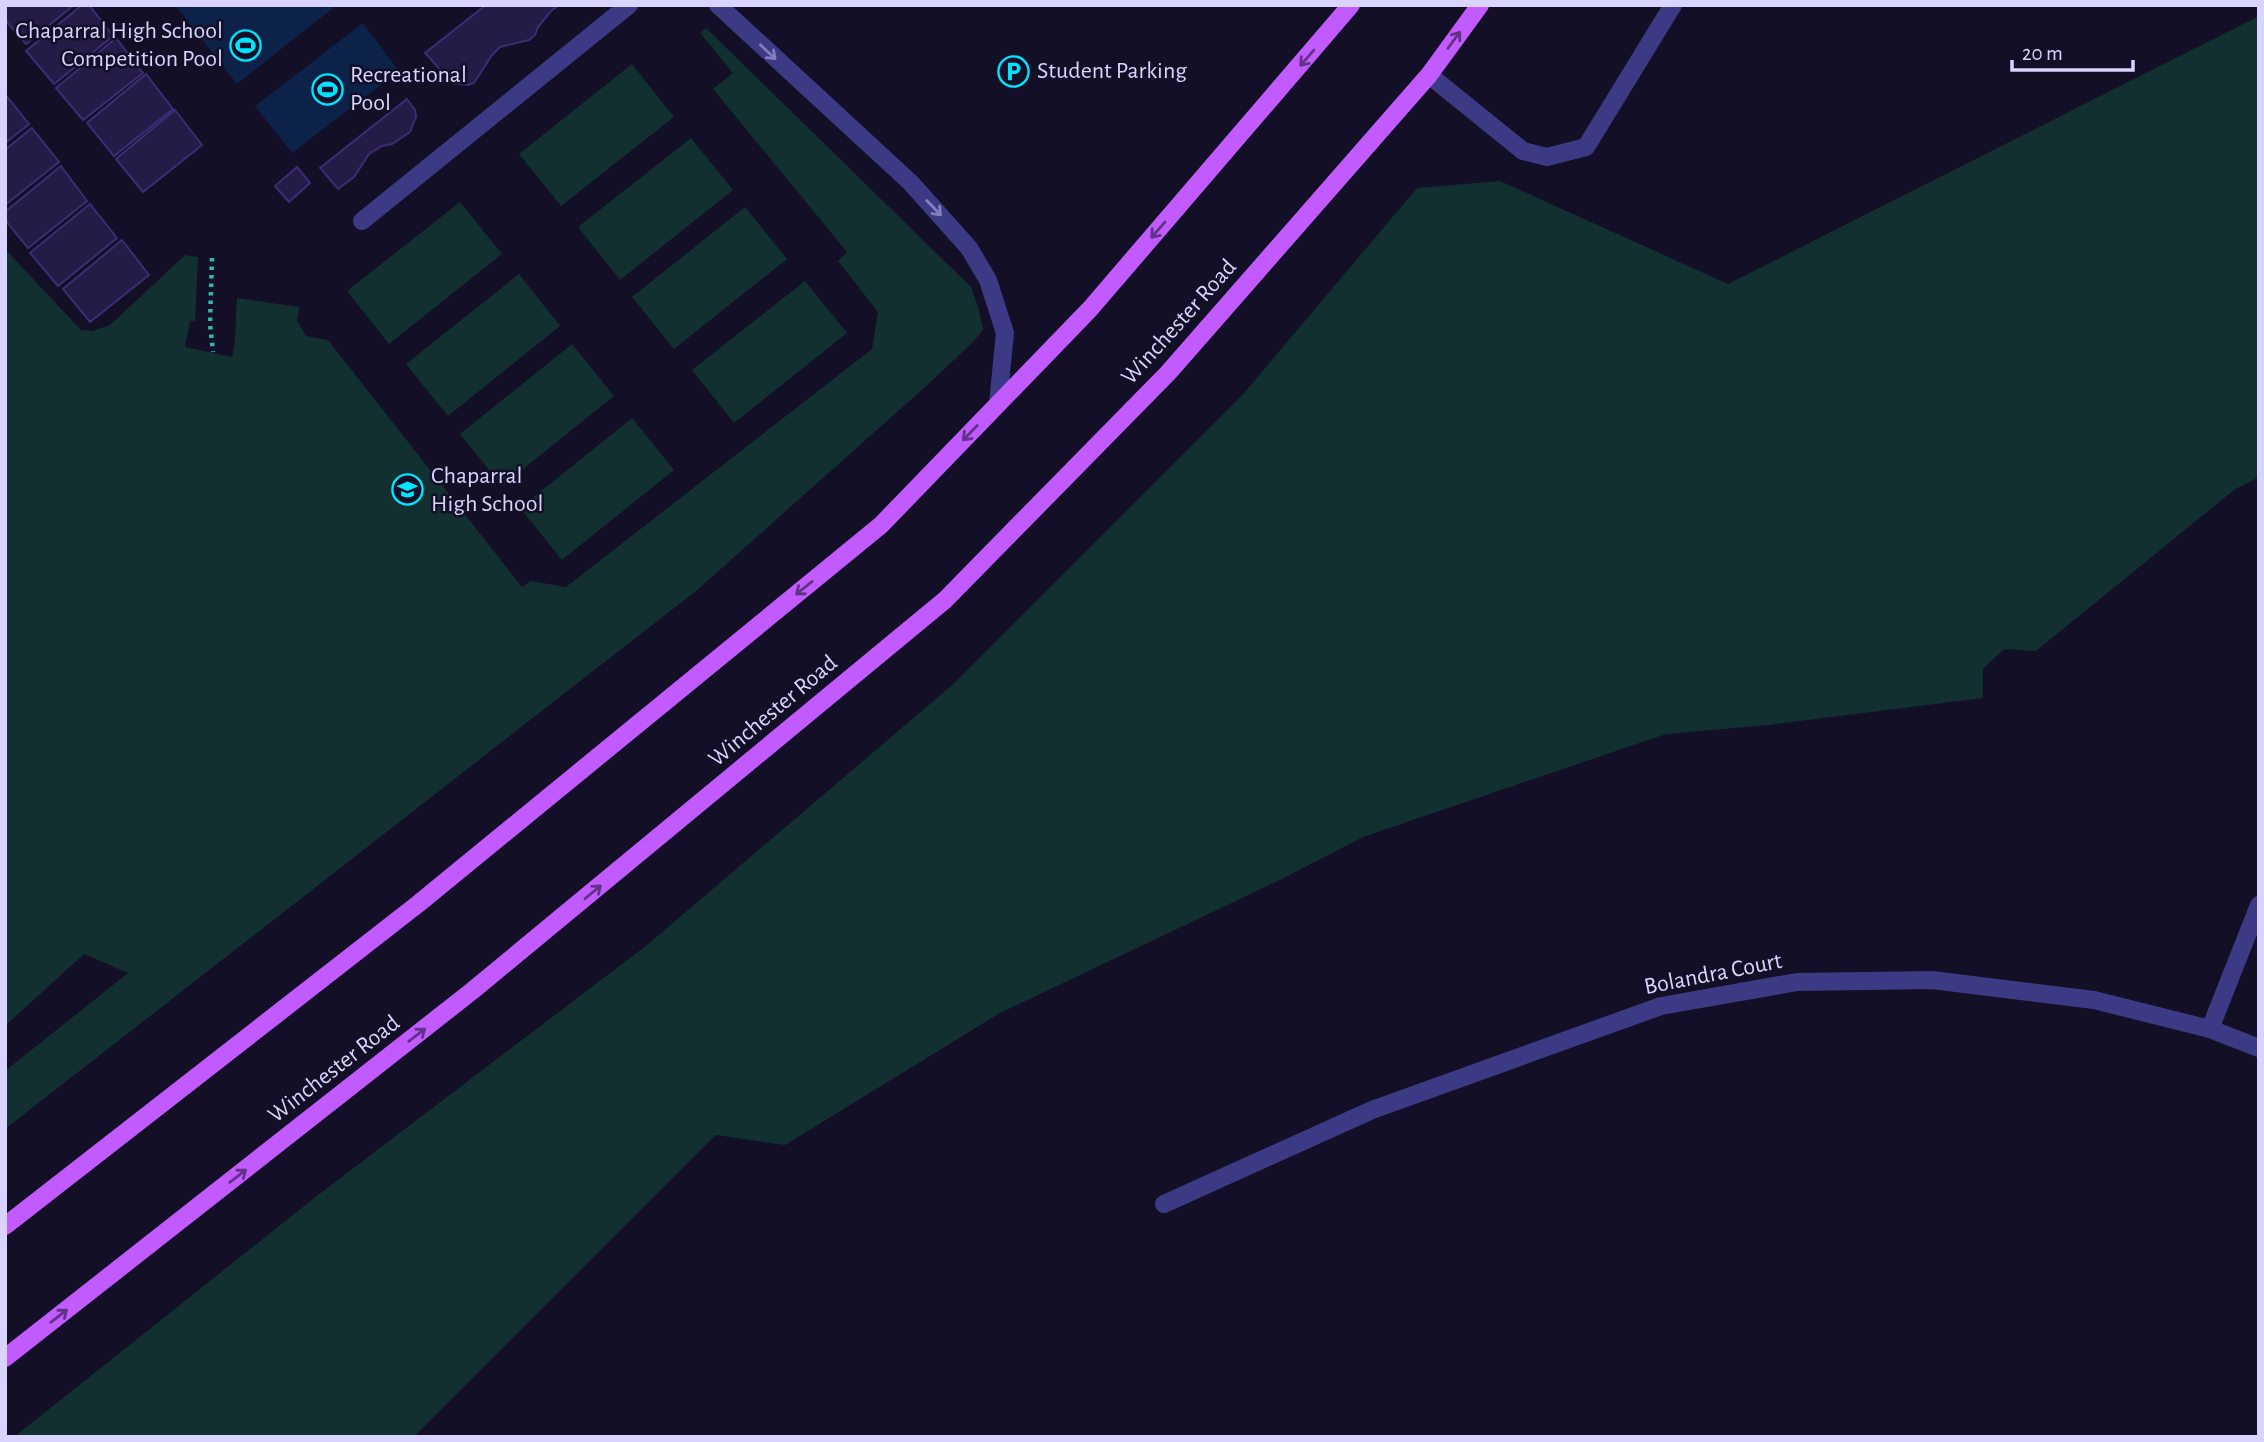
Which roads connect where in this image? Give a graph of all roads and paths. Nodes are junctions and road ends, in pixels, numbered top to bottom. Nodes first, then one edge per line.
1 (629, 5) edge
2 (718, 5) edge
3 (1350, 5) edge
4 (1480, 5) edge
5 (1673, 5) edge
6 (1429, 75) junction
7 (362, 221) dead end
8 (212, 258) dead end
9 (213, 352) dead end
10 (998, 403) junction
11 (2259, 905) edge
12 (2210, 1029) junction
13 (2259, 1048) edge
14 (1164, 1204) dead end
15 (5, 1226) edge
16 (5, 1358) edge

1 - 7 street
2 -> 10 street
3 -> 10 main road
6 -> 4 main road, Winchester Road
5 - 6 street
16 -> 6 main road, Winchester Road
8 - 9 path
10 -> 15 main road
11 - 12 street
12 - 13 street, Bolandra Court
12 - 14 street, Bolandra Court

